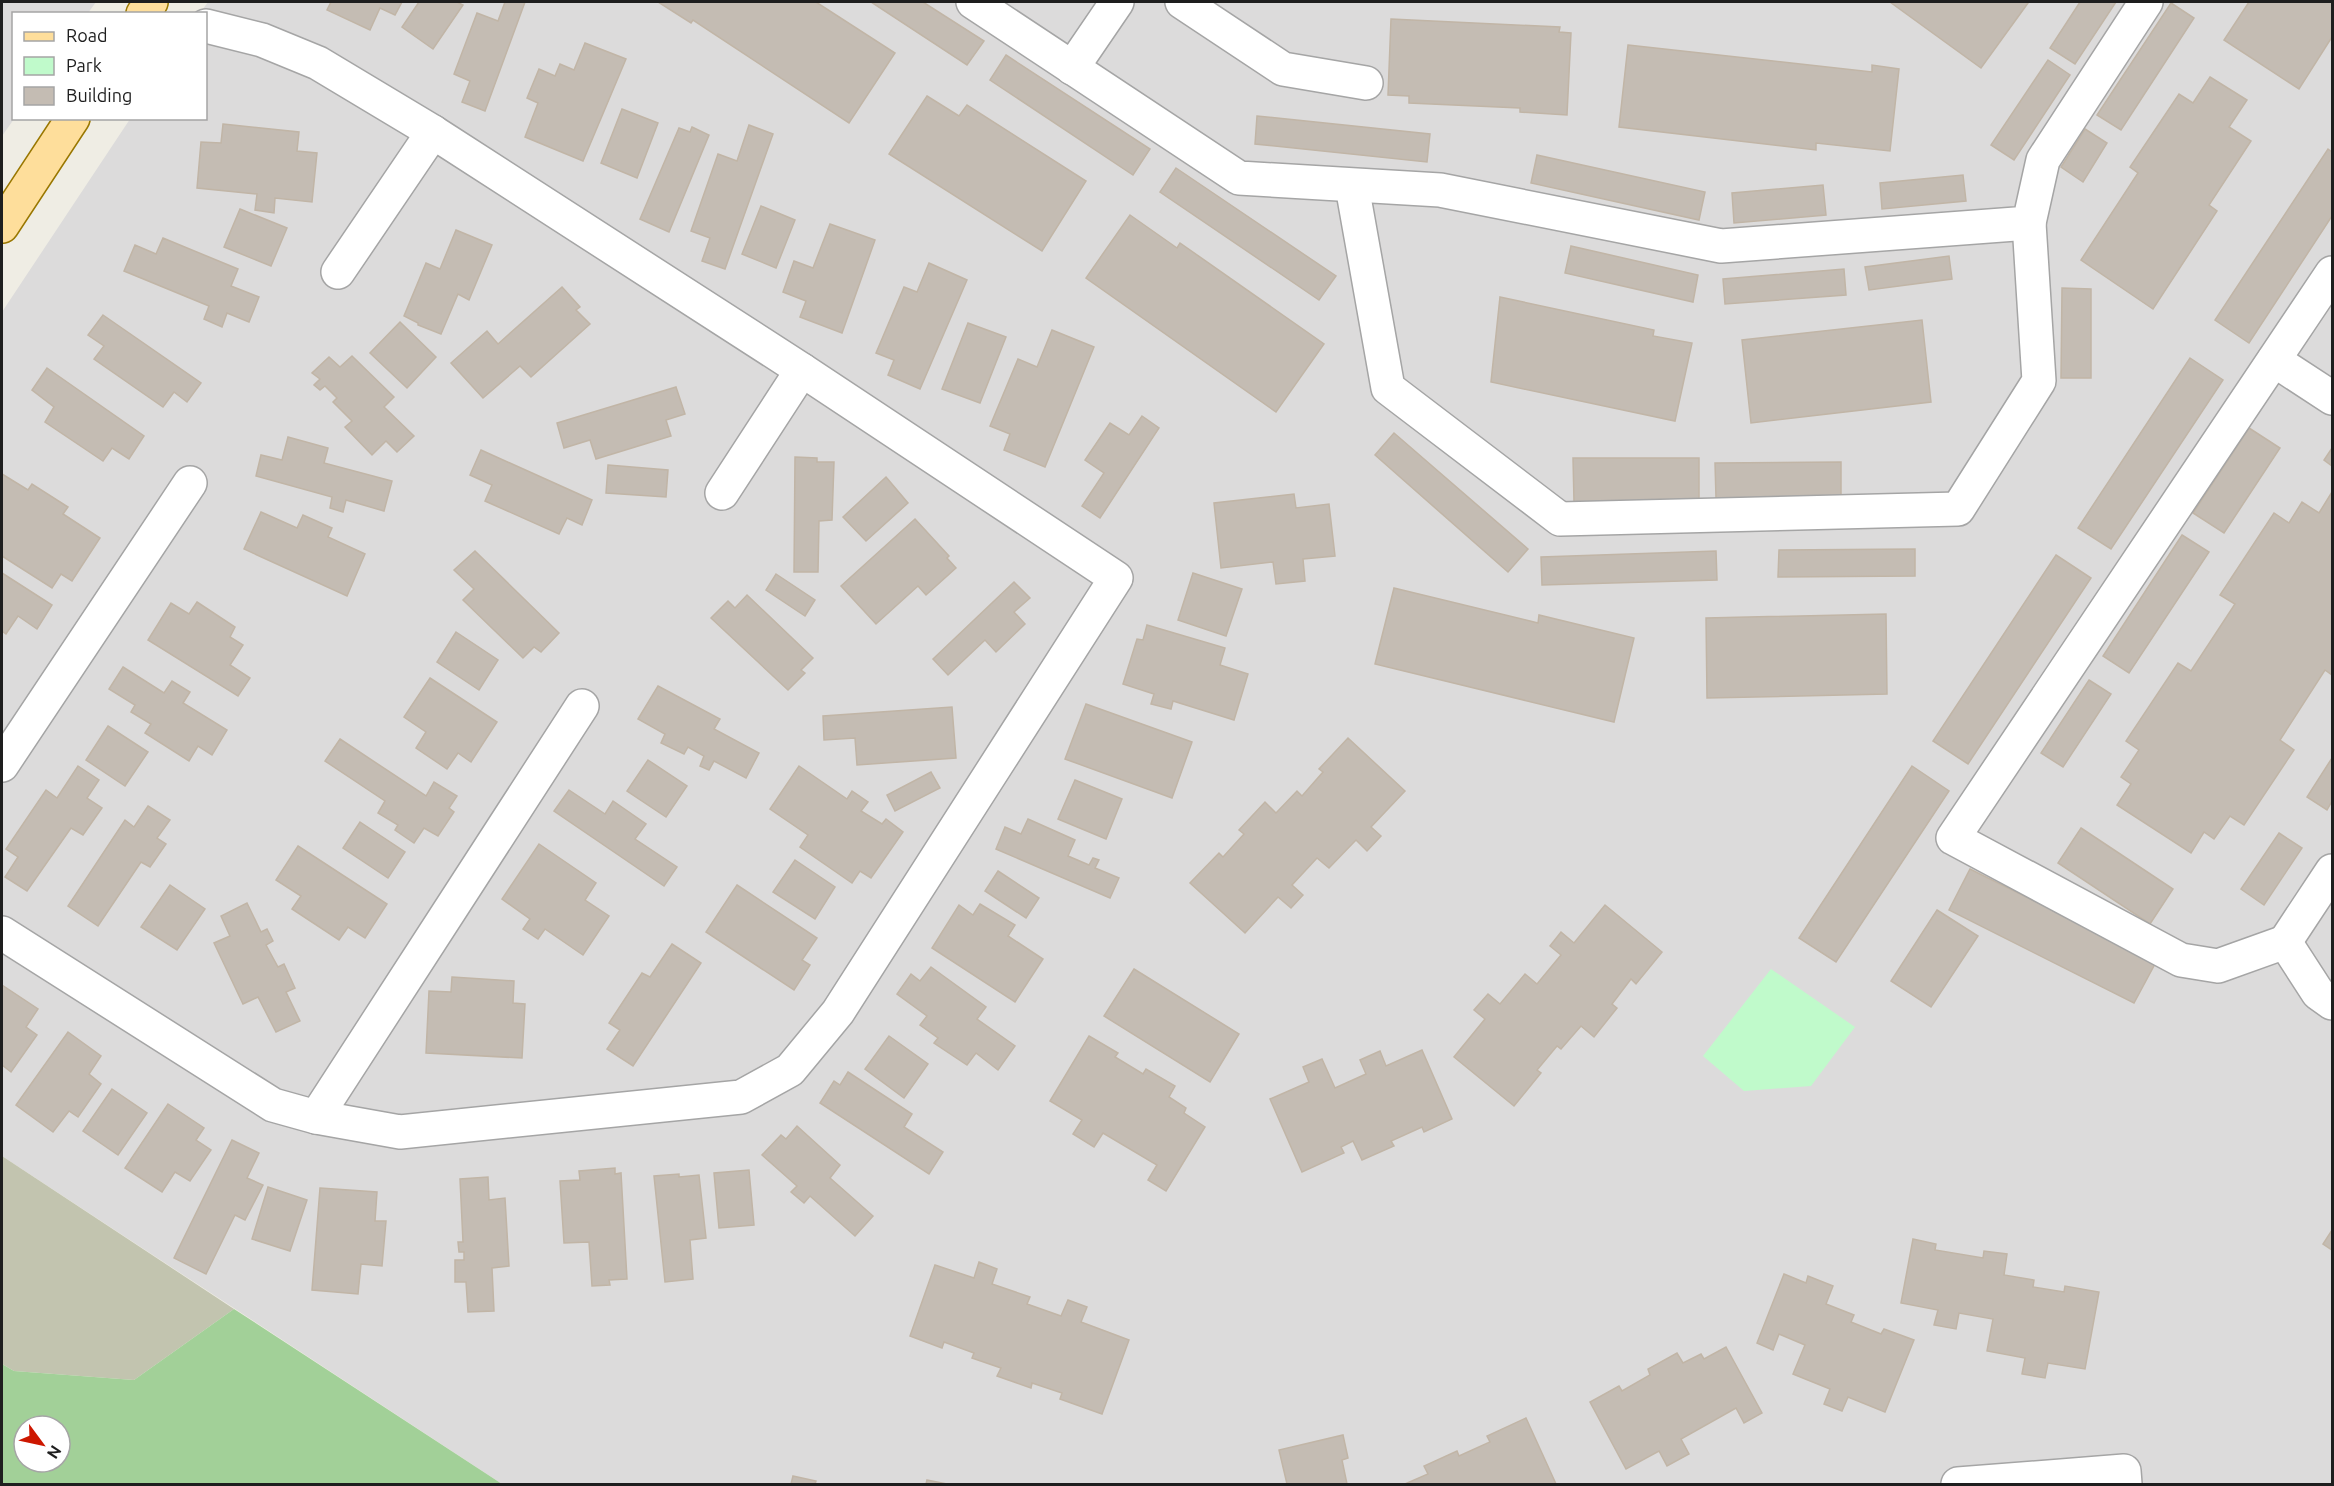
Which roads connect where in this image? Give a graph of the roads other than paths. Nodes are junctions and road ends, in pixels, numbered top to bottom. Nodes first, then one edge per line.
1 (973, 2) edge
2 (1117, 2) edge
3 (1182, 2) edge
4 (2146, 2) edge
5 (207, 26) edge
6 (1072, 68) junction
7 (1366, 83) dead end
8 (72, 120) edge
9 (432, 132) junction
10 (1352, 186) junction
11 (2029, 223) junction
12 (2, 226) edge
13 (338, 272) dead end
14 (2332, 273) edge
15 (2274, 360) junction
16 (802, 370) junction
17 (2332, 398) edge
18 (190, 483) dead end
19 (722, 494) dead end
20 (582, 706) dead end
21 (2, 765) edge
22 (2332, 871) edge
23 (2, 933) edge
24 (2285, 942) junction
25 (2332, 1003) edge
26 (316, 1117) junction
27 (1958, 1485) edge
28 (2125, 1485) edge

1 - 6 lane
2 - 6 lane
3 - 7 lane
4 - 11 lane
5 - 9 lane
6 - 10 lane
8 - 12 main road
9 - 13 lane
9 - 16 lane
10 - 11 lane
10 - 11 lane
14 - 15 lane
15 - 17 lane
15 - 24 lane
16 - 19 lane
16 - 26 lane
18 - 21 lane
20 - 26 lane
22 - 24 lane
23 - 26 lane
24 - 25 lane
27 - 28 lane

